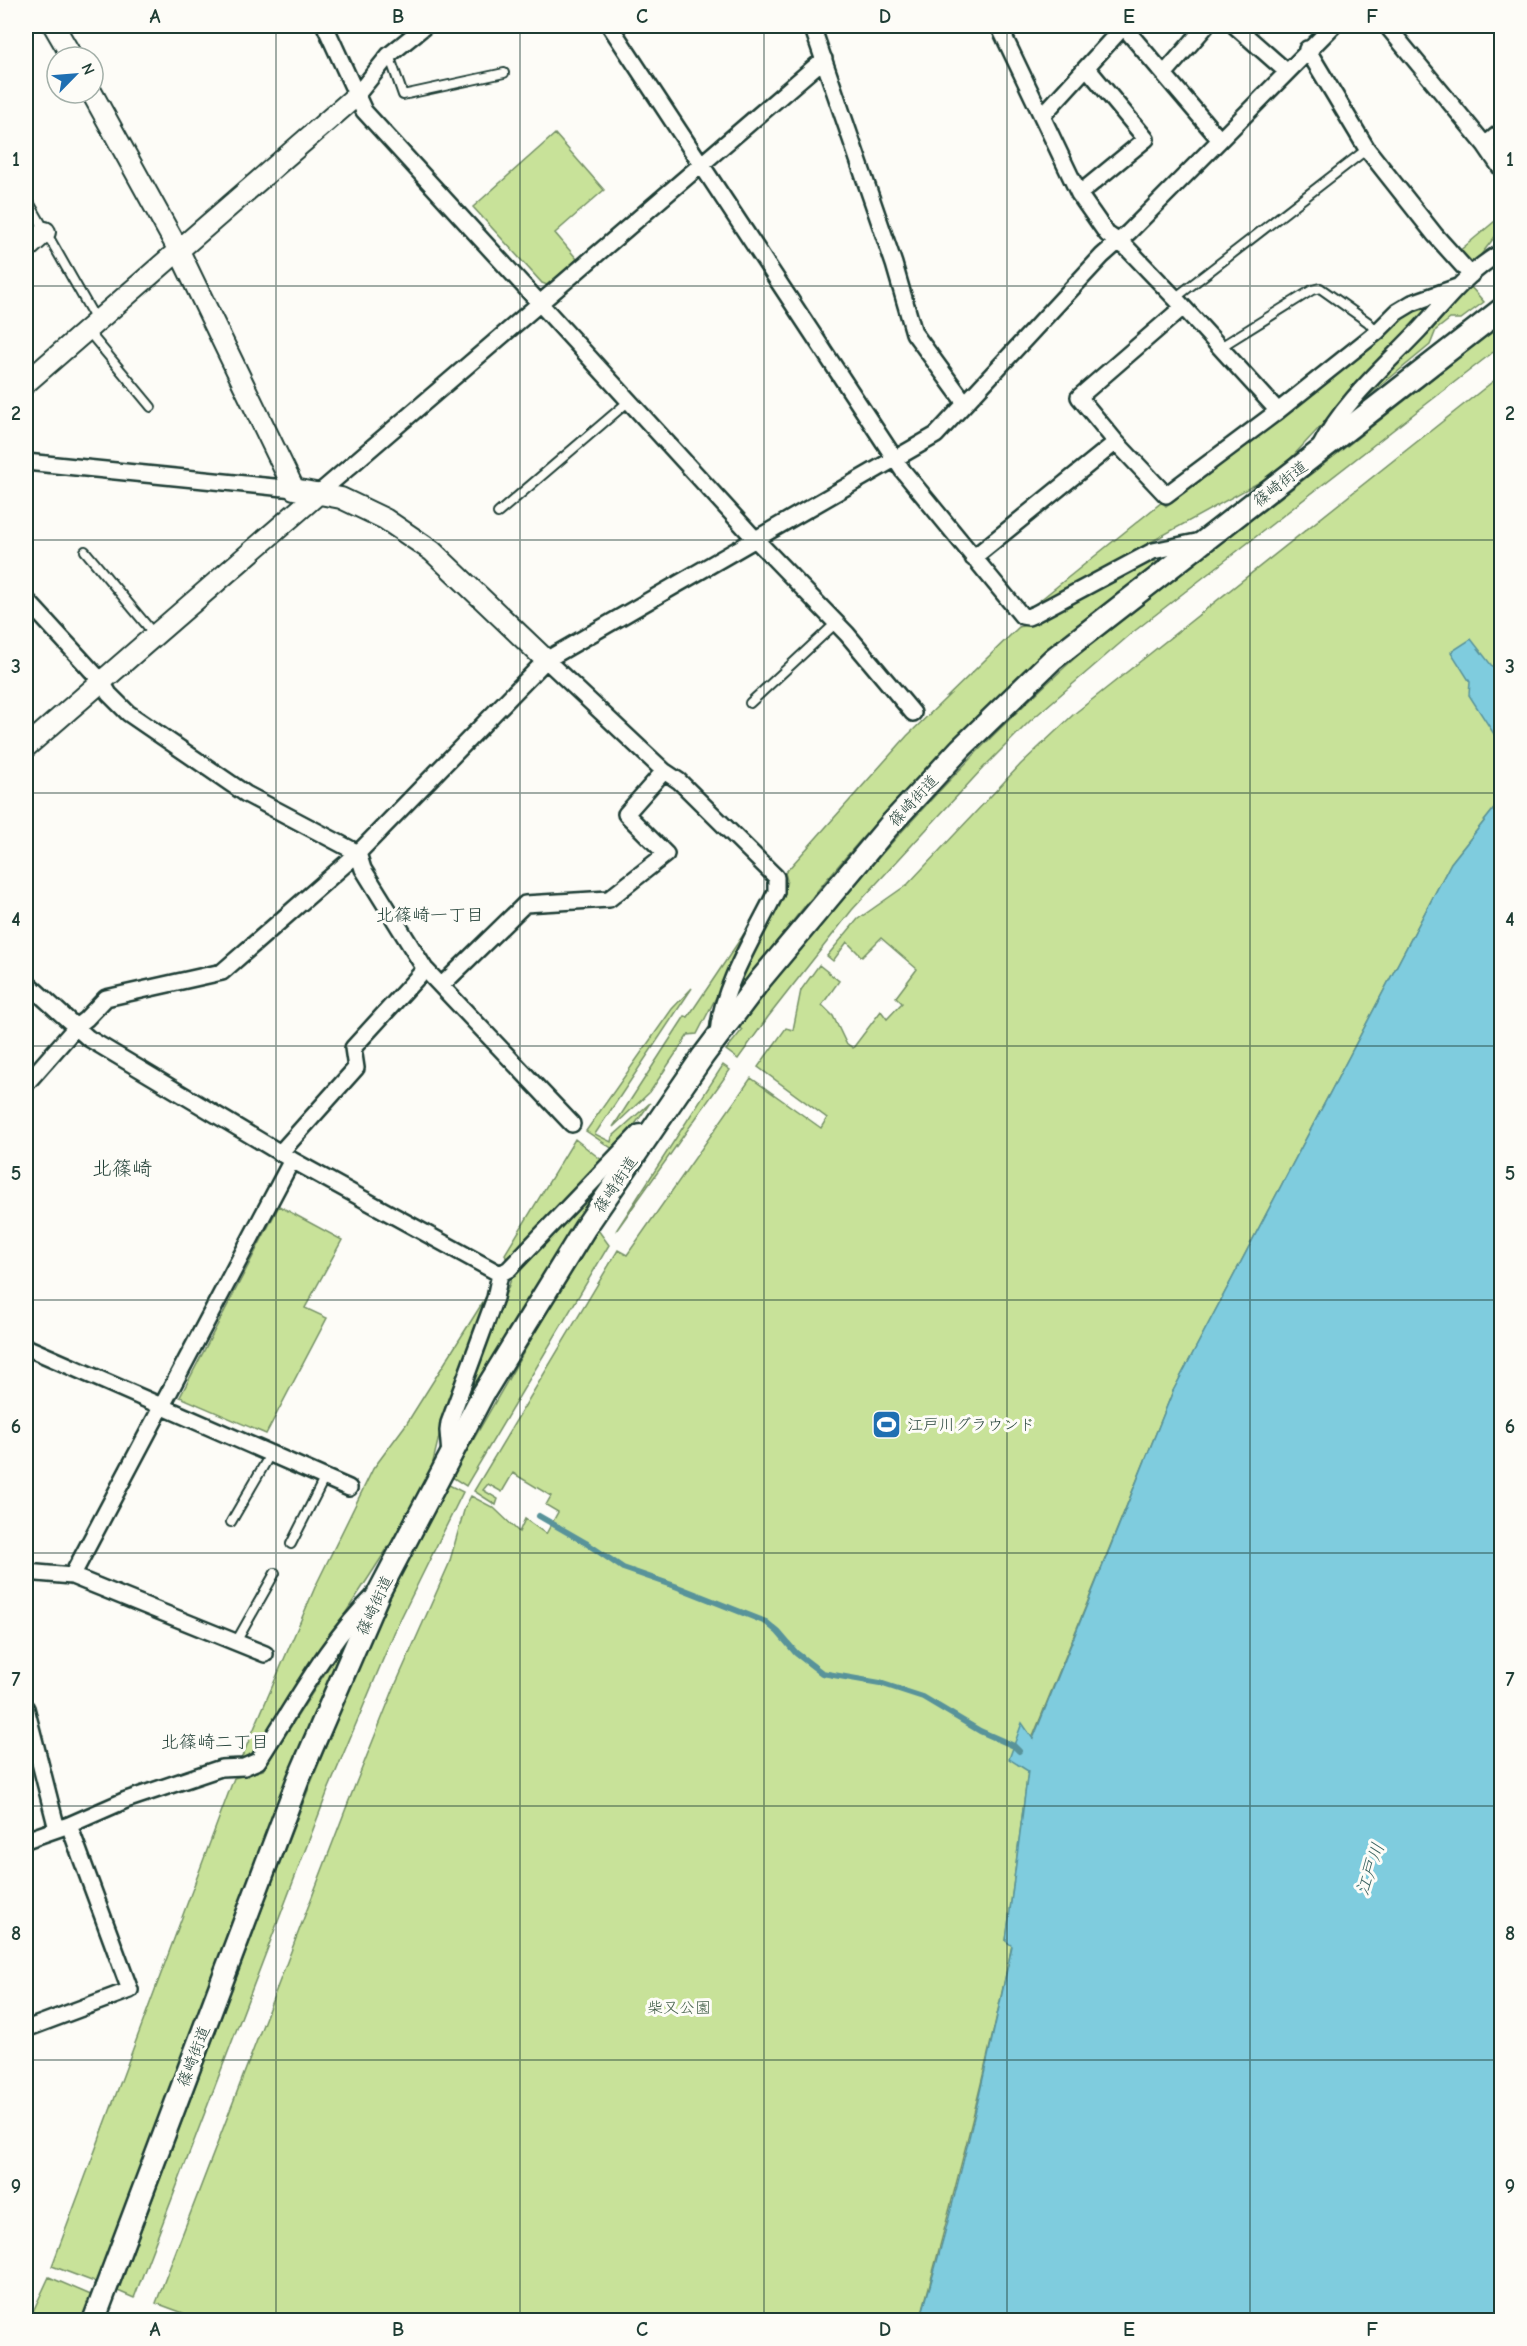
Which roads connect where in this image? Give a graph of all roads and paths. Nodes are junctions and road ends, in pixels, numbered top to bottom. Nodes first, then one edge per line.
1 (54, 26) edge
2 (325, 26) edge
3 (425, 26) edge
4 (610, 26) edge
5 (812, 26) edge
6 (999, 26) edge
7 (1123, 26) edge
8 (1206, 26) edge
9 (1235, 26) edge
10 (1332, 26) edge
11 (1387, 26) edge
12 (65, 45) edge
13 (1307, 49) junction
14 (389, 55) junction
15 (824, 59) junction
16 (1087, 68) junction
17 (1286, 71) junction
18 (504, 73) dead end
19 (1165, 73) junction
20 (356, 96) junction
21 (99, 105) edge
22 (1042, 116) junction
23 (1502, 131) edge
24 (1220, 140) junction
25 (1485, 145) junction
26 (1366, 149) junction
27 (702, 165) junction
28 (1502, 170) edge
29 (1079, 194) junction
30 (26, 197) edge
31 (45, 232) junction
32 (1502, 240) edge
33 (1118, 242) junction
34 (26, 249) edge
35 (178, 249) junction
36 (1495, 256) edge
37 (1471, 275) junction
38 (1457, 287) junction
39 (1179, 303) junction
40 (541, 304) junction
41 (1502, 309) edge
42 (91, 325) junction
43 (1377, 332) junction
44 (1219, 348) junction
45 (26, 383) edge
46 (629, 401) junction
47 (965, 403) junction
48 (152, 407) dead end
49 (1278, 411) junction
50 (1116, 442) junction
51 (1316, 455) junction
52 (896, 459) junction
53 (26, 462) edge
54 (294, 489) junction
55 (319, 493) junction
56 (498, 513) dead end
57 (756, 540) junction
58 (1206, 540) junction
59 (85, 550) dead end
60 (973, 558) junction
61 (26, 599) edge
62 (836, 623) junction
63 (155, 636) junction
64 (546, 660) junction
65 (102, 682) junction
66 (750, 703) dead end
67 (913, 713) dead end
68 (26, 747) edge
69 (664, 771) junction
70 (358, 853) junction
71 (425, 969) junction
72 (26, 982) edge
73 (441, 987) junction
74 (76, 1027) junction
75 (718, 1034) junction
76 (26, 1084) edge
77 (572, 1124) dead end
78 (650, 1132) junction
79 (286, 1156) junction
80 (500, 1274) junction
81 (26, 1347) edge
82 (161, 1407) junction
83 (271, 1453) junction
84 (450, 1455) junction
85 (326, 1477) junction
86 (349, 1488) dead end
87 (231, 1522) dead end
88 (291, 1544) dead end
89 (26, 1572) edge
90 (275, 1573) dead end
91 (72, 1576) junction
92 (378, 1592) junction
93 (236, 1642) junction
94 (265, 1654) dead end
95 (26, 1707) edge
96 (63, 1827) junction
97 (26, 1840) edge
98 (26, 2030) edge
99 (94, 2320) edge

1 - 12 street
2 - 20 street
3 - 14 street
4 - 27 street
5 - 15 street
6 - 22 street
7 - 16 street
7 - 19 street
8 - 19 street
9 - 17 street
10 - 13 street
11 - 25 street
13 - 17 street
13 - 26 street
14 - 18 lane
14 - 20 street
15 - 27 street
15 - 47 street
16 - 22 street
16 - 29 street
17 - 24 street
19 - 24 street
20 - 35 street
20 - 40 street
21 - 35 street
22 - 29 street
23 - 25 street
24 - 33 street
25 - 28 street
26 - 37 street
26 - 39 lane
27 - 40 street
27 - 52 street
29 - 33 street
30 - 31 lane
31 - 34 street
31 - 42 lane
32 - 36 street
33 - 39 street
33 - 47 street
35 - 42 street
35 - 54 street
36 - 37 street
37 - 38 street
38 - 43 street
38 - 51 street
39 - 44 street
39 - 50 street
40 - 46 street
40 - 55 street
41 - 51 main road, 篠崎街道
42 - 45 street
42 - 48 lane
43 - 44 lane
43 - 49 street
44 - 49 street
46 - 56 lane
46 - 57 street
47 - 52 street
49 - 50 street
50 - 60 street
51 - 58 main road, 篠崎街道
52 - 57 street
52 - 60 street
53 - 54 street
54 - 55 street
55 - 63 street
55 - 64 street
57 - 62 street
57 - 64 street
58 - 60 street
58 - 75 main road, 篠崎街道
59 - 63 lane
61 - 65 street
62 - 66 lane
62 - 67 street
63 - 65 street
64 - 69 street
64 - 70 street
65 - 68 street
65 - 70 street
69 - 73 street
69 - 75 street
70 - 71 street
70 - 74 street
71 - 73 street
71 - 79 street
72 - 74 street
73 - 77 street
74 - 76 street
74 - 79 street
75 - 78 main road, 篠崎街道
78 - 80 street
78 - 84 main road, 篠崎街道
79 - 80 street
79 - 82 street
80 - 84 street
81 - 82 street
82 - 83 street
82 - 91 street
83 - 85 street
83 - 87 lane
84 - 92 main road, 篠崎街道
85 - 86 street
85 - 88 lane
89 - 91 street
90 - 93 lane
91 - 93 street
92 - 96 street
92 - 99 main road, 篠崎街道
93 - 94 street
95 - 96 street
96 - 97 street
96 - 98 street

